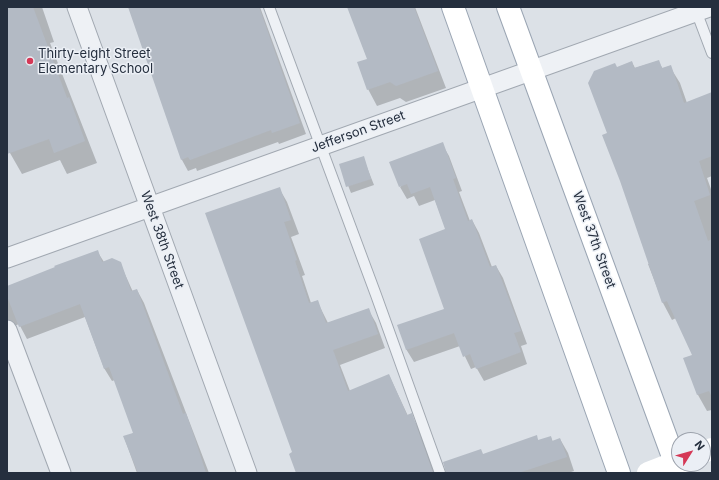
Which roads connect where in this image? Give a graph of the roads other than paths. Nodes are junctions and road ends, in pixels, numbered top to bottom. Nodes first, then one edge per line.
1 (78, 7) edge
2 (269, 7) edge
3 (453, 7) edge
4 (508, 7) edge
5 (700, 9) edge
6 (712, 53) edge
7 (532, 70) junction
8 (481, 88) junction
9 (320, 146) junction
10 (149, 207) junction
11 (7, 258) edge
12 (7, 330) edge
13 (671, 447) edge
14 (671, 468) edge
15 (61, 473) edge
16 (247, 473) edge
17 (440, 473) edge
18 (619, 473) edge
19 (648, 473) edge

1 - 10 street, West 38th Street
2 - 9 lane
3 - 8 main road
4 - 7 main road, West 37th Street
5 - 6 lane
5 - 7 street, Jefferson Street
7 - 8 street, Jefferson Street
7 - 13 main road, West 37th Street
8 - 9 street, Jefferson Street
8 - 18 main road
9 - 10 street, Jefferson Street
9 - 17 lane
10 - 11 street, Jefferson Street
10 - 16 street, West 38th Street
12 - 15 street
14 - 19 main road

